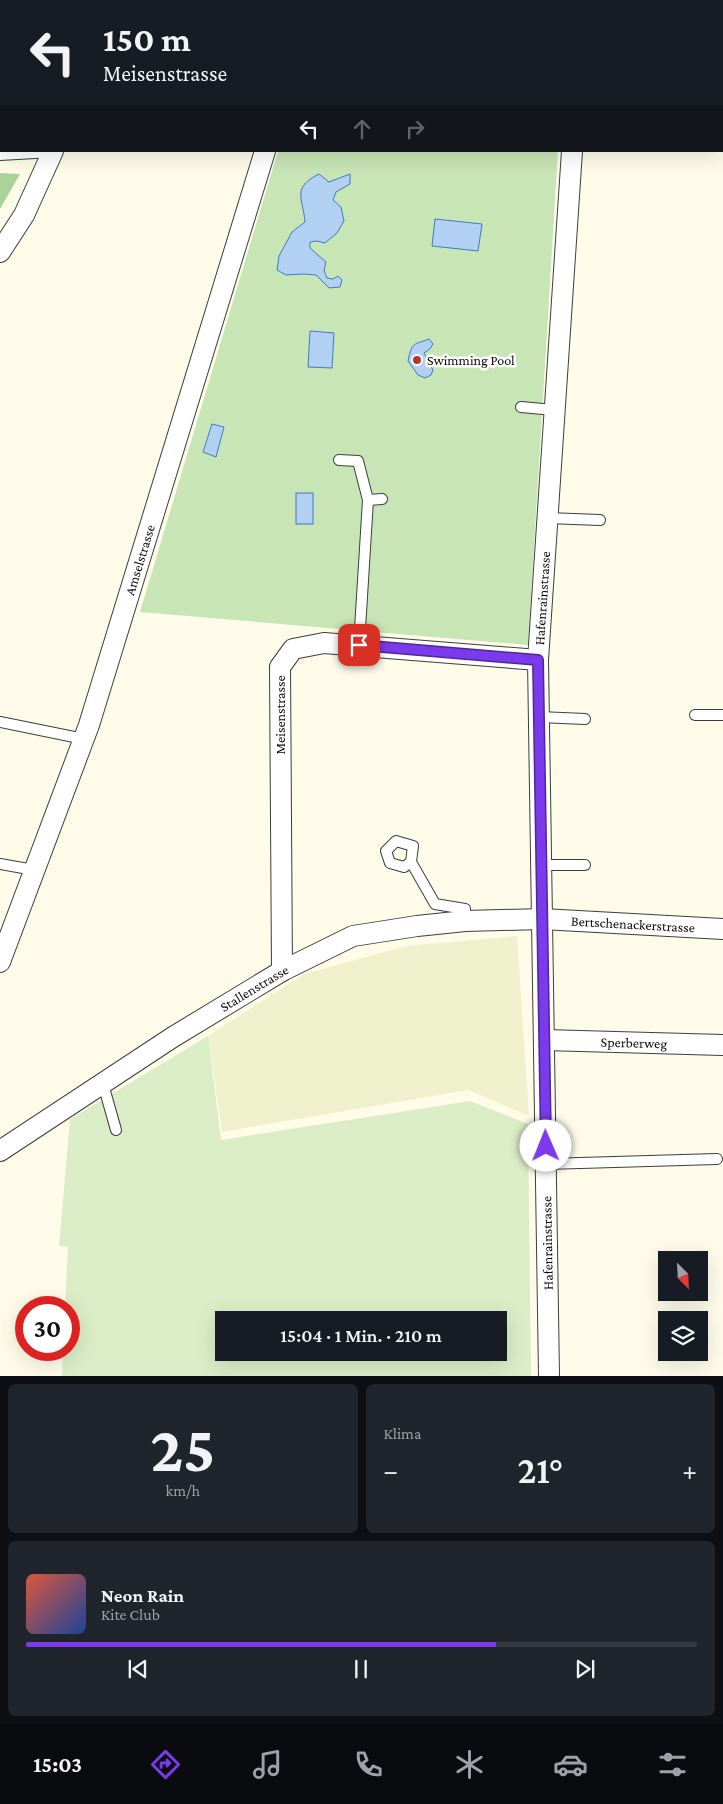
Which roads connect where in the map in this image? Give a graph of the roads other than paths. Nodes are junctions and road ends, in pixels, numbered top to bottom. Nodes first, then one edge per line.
1 (53, 152) edge
2 (265, 152) edge
3 (572, 152) edge
4 (16, 153) edge
5 (0, 155) edge
6 (0, 252) edge
7 (520, 407) dead end
8 (554, 410) junction
9 (339, 460) dead end
10 (382, 499) dead end
11 (368, 500) junction
12 (547, 518) junction
13 (600, 520) dead end
14 (359, 645) junction
15 (538, 660) junction
16 (695, 715) dead end
17 (723, 715) edge
18 (539, 717) junction
19 (585, 719) dead end
20 (0, 722) edge
21 (84, 739) junction
22 (411, 862) dead end
23 (0, 864) edge
24 (542, 865) junction
25 (585, 865) dead end
26 (34, 870) junction
27 (435, 914) junction
28 (542, 919) junction
29 (723, 929) edge
30 (0, 962) edge
31 (282, 971) junction
32 (544, 1040) junction
33 (723, 1046) edge
34 (103, 1084) junction
35 (116, 1130) dead end
36 (0, 1152) edge
37 (717, 1159) dead end
38 (546, 1164) junction
39 (550, 1376) edge

1 - 4 lane
1 - 6 street
2 - 21 street, Amselstrasse
3 - 8 street, Hafenrainstrasse
4 - 5 lane
7 - 8 lane
8 - 12 street, Hafenrainstrasse
9 - 11 lane
10 - 11 lane
11 - 14 lane
12 - 13 lane
12 - 15 street, Hafenrainstrasse
14 - 15 street, Meisenstrasse
14 - 31 street, Meisenstrasse
15 - 18 street, Hafenrainstrasse
16 - 17 lane
18 - 19 lane
18 - 24 street, Hafenrainstrasse
20 - 21 lane
21 - 26 street, Amselstrasse
22 - 27 lane
23 - 26 lane
24 - 25 lane
24 - 28 street, Hafenrainstrasse
26 - 30 street, Amselstrasse
27 - 28 street, Stallenstrasse
27 - 31 street, Stallenstrasse
28 - 29 street, Bertschenackerstrasse
28 - 32 street, Hafenrainstrasse
31 - 34 street, Stallenstrasse
32 - 33 street, Sperberweg
32 - 38 street, Hafenrainstrasse
34 - 35 lane
34 - 36 street, Stallenstrasse
37 - 38 lane
38 - 39 street, Hafenrainstrasse

